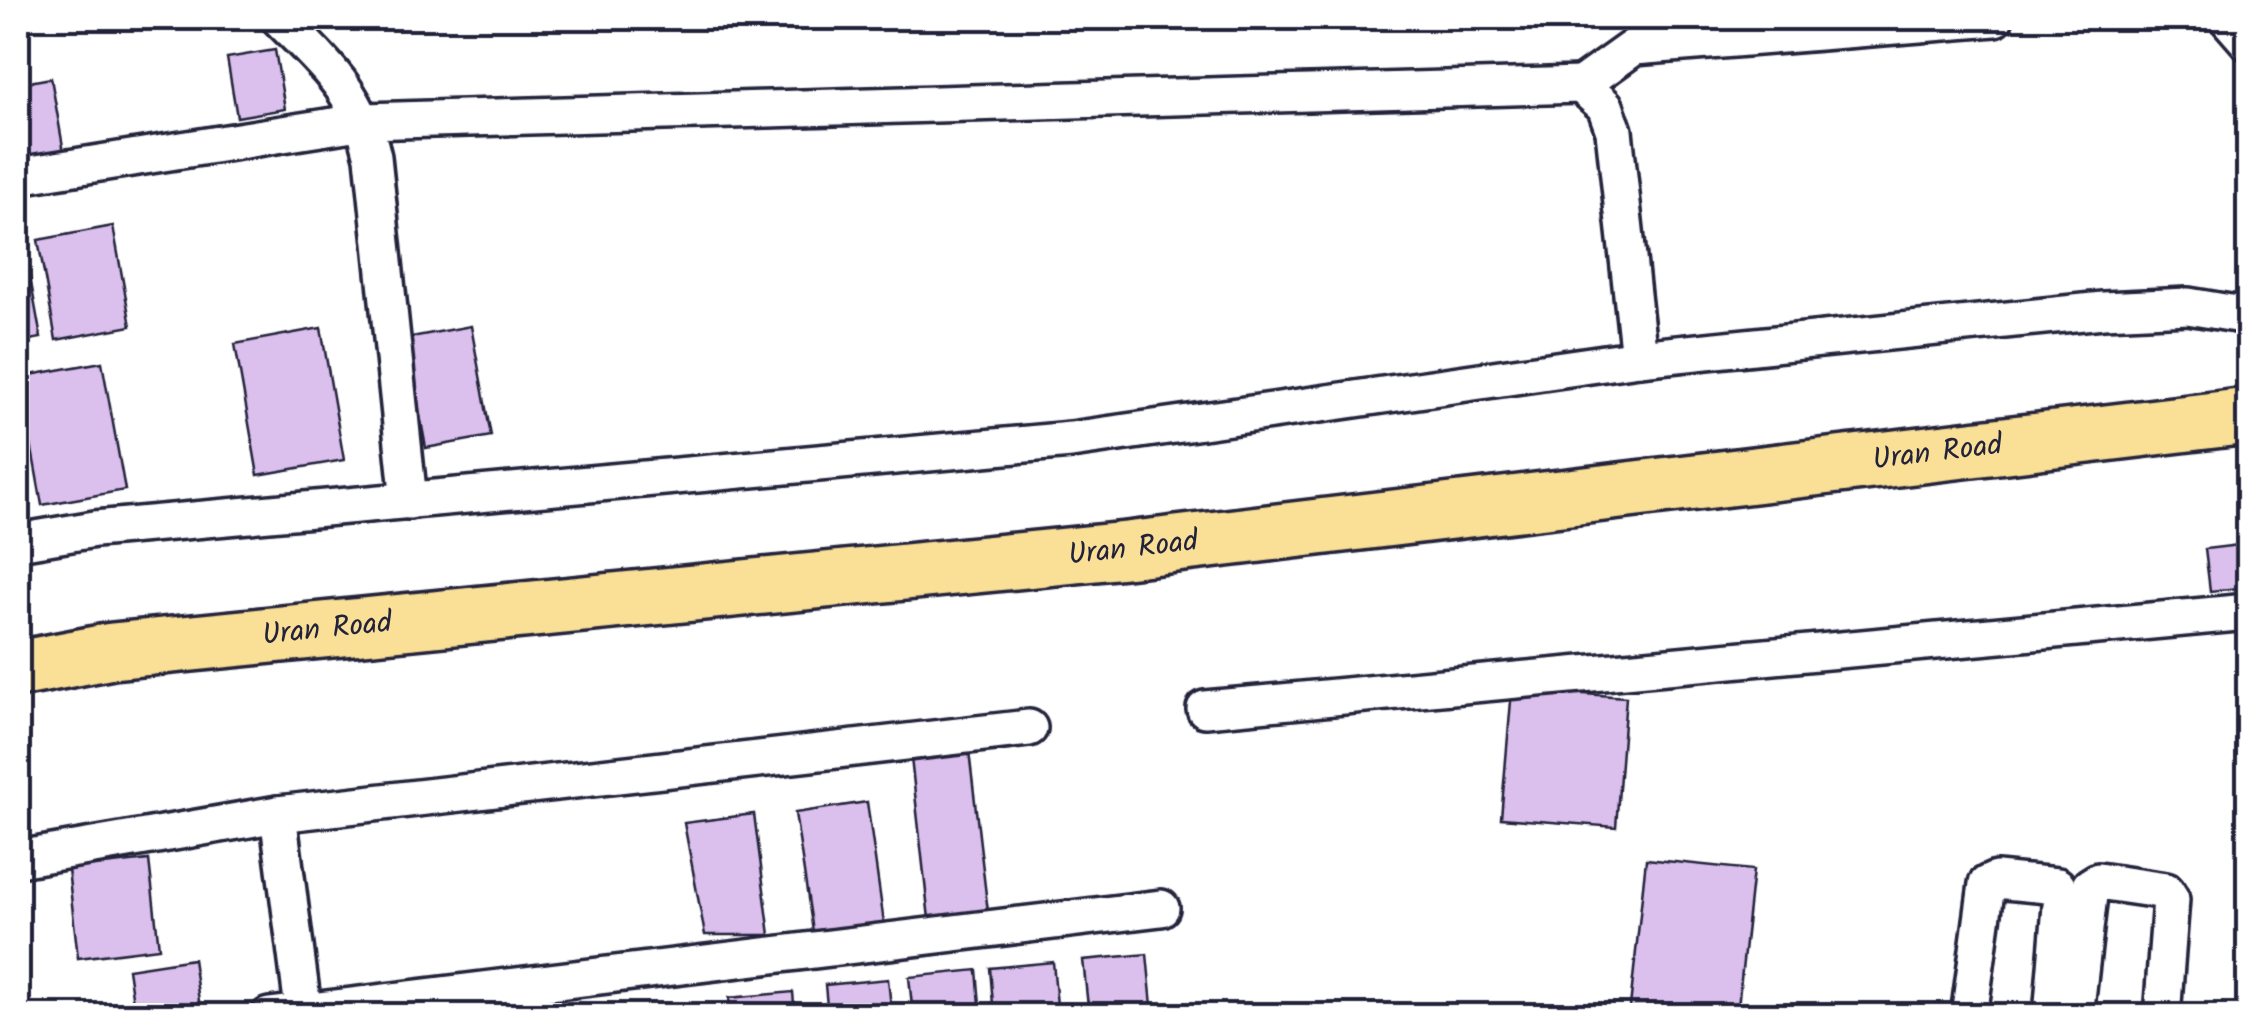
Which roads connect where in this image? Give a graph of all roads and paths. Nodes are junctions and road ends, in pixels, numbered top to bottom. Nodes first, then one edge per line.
1 (279, 18) edge
2 (1995, 18) edge
3 (2227, 18) edge
4 (2248, 42) edge
5 (1580, 85) junction
6 (365, 120) junction
7 (18, 176) edge
8 (2248, 316) edge
9 (1640, 358) junction
10 (2248, 416) edge
11 (409, 501) junction
12 (18, 542) edge
13 (2248, 612) edge
14 (18, 669) edge
15 (1205, 710) dead end
16 (1029, 728) dead end
17 (278, 814) junction
18 (18, 859) edge
19 (1162, 908) dead end
20 (292, 1014) edge
21 (1968, 1016) edge
22 (2052, 1016) edge
23 (2075, 1016) edge
24 (2162, 1016) edge

1 - 6 street
2 - 5 street
3 - 4 street
5 - 6 street
5 - 9 street
6 - 7 street
6 - 11 street
8 - 9 street
9 - 11 street
10 - 14 main road, Uran Road
11 - 12 street
13 - 15 street
16 - 17 street
17 - 18 street
17 - 20 street
19 - 20 street
21 - 22 street
23 - 24 street

